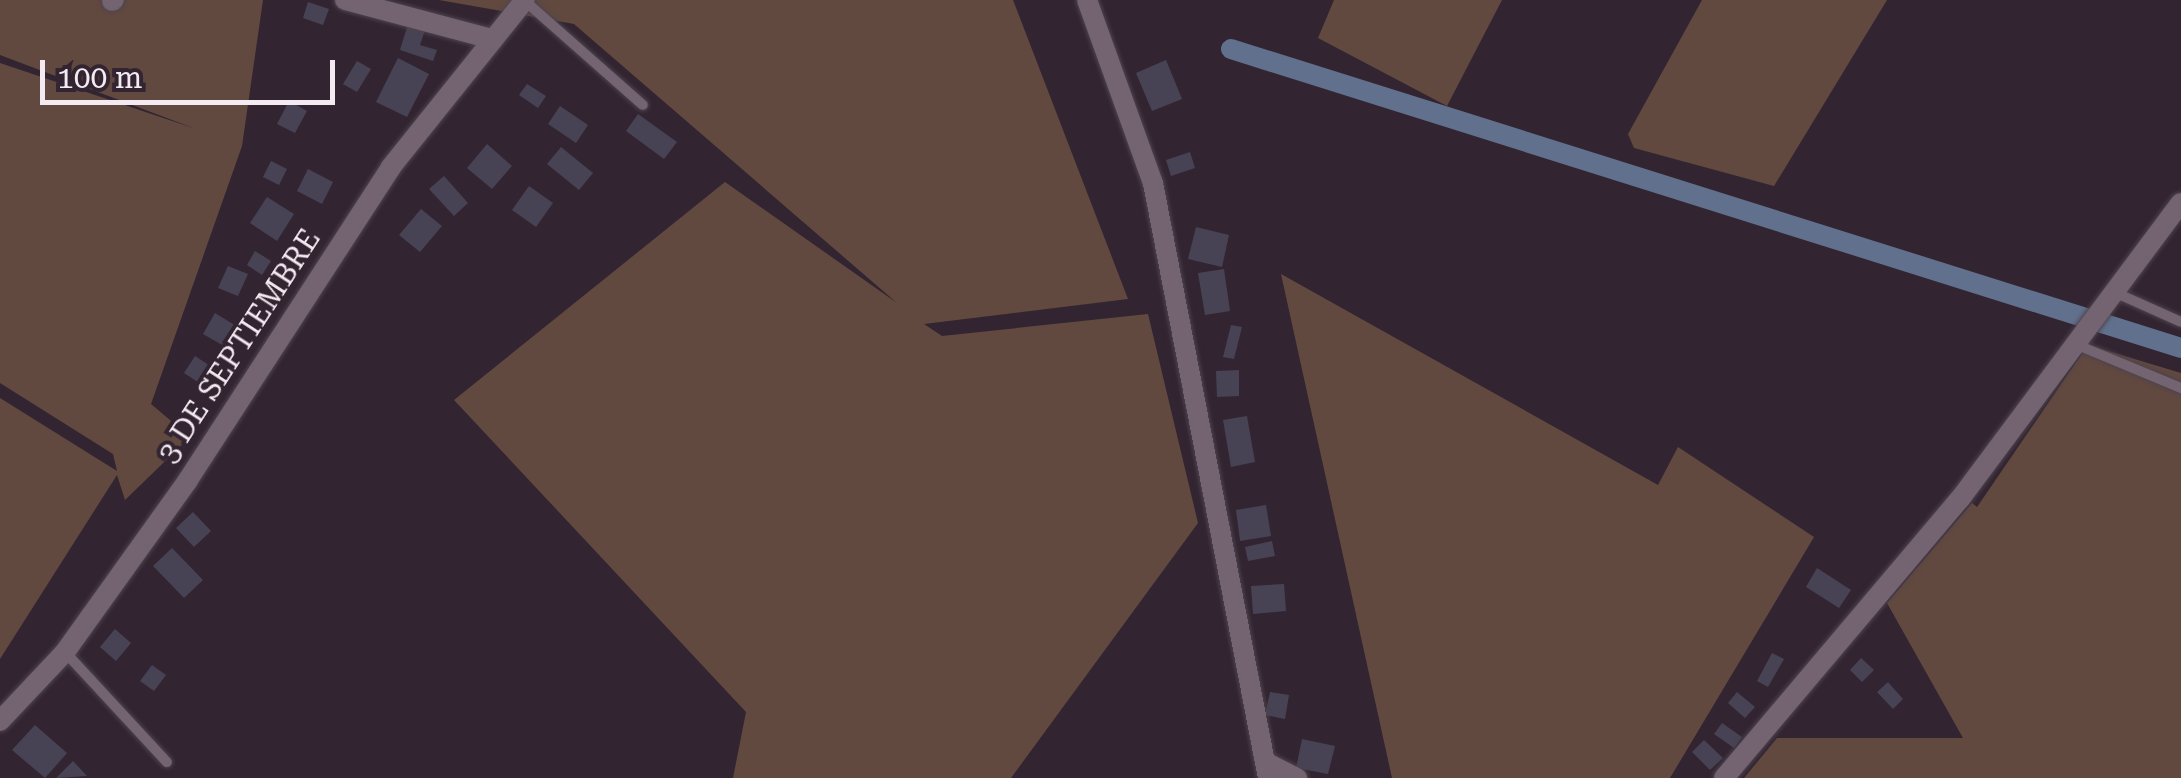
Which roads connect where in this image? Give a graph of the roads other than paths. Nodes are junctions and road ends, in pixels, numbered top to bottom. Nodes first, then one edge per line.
1 (345, 0) edge
2 (524, 0) edge
3 (1088, 0) edge
4 (492, 39) junction
5 (642, 105) dead end
6 (2181, 203) edge
7 (2109, 296) junction
8 (2181, 322) edge
9 (2078, 338) junction
10 (2181, 388) edge
11 (65, 652) junction
12 (0, 721) edge
13 (167, 762) dead end
14 (1268, 770) edge
15 (1297, 778) edge
16 (1724, 778) edge

1 - 4 street
2 - 4 street, 3 DE SEPTIEMBRE
2 - 5 lane
3 - 14 street
4 - 11 street, 3 DE SEPTIEMBRE
6 - 7 street
7 - 8 lane
7 - 9 street
9 - 10 lane
9 - 16 street
11 - 12 street, 3 DE SEPTIEMBRE
11 - 13 lane
14 - 15 street

